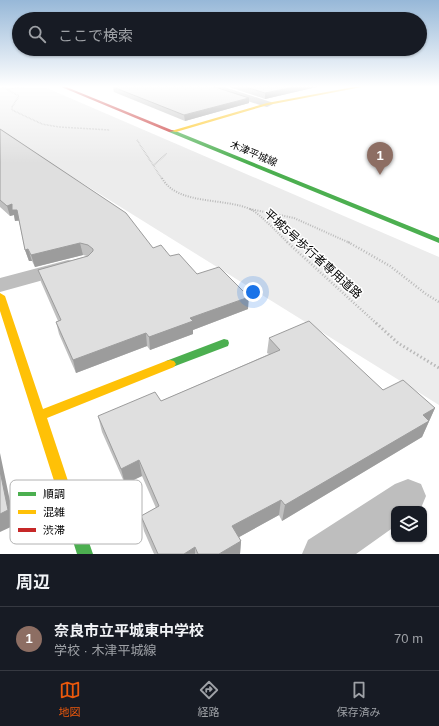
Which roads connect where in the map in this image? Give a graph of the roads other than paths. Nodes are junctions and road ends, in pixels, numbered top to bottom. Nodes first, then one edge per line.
1 (126, 112) edge
2 (240, 112) edge
3 (174, 131) junction
4 (439, 241) edge
5 (83, 262) edge
6 (0, 285) edge
7 (0, 296) edge
8 (224, 343) dead end
9 (39, 416) junction
10 (60, 480) edge
11 (408, 496) dead end
12 (82, 544) edge
13 (85, 554) edge
14 (322, 554) edge

1 - 3 street, 木津平城線
2 - 3 street
3 - 4 street, 木津平城線
5 - 6 street
7 - 9 street
8 - 9 street
9 - 10 street
11 - 14 street
12 - 13 street

